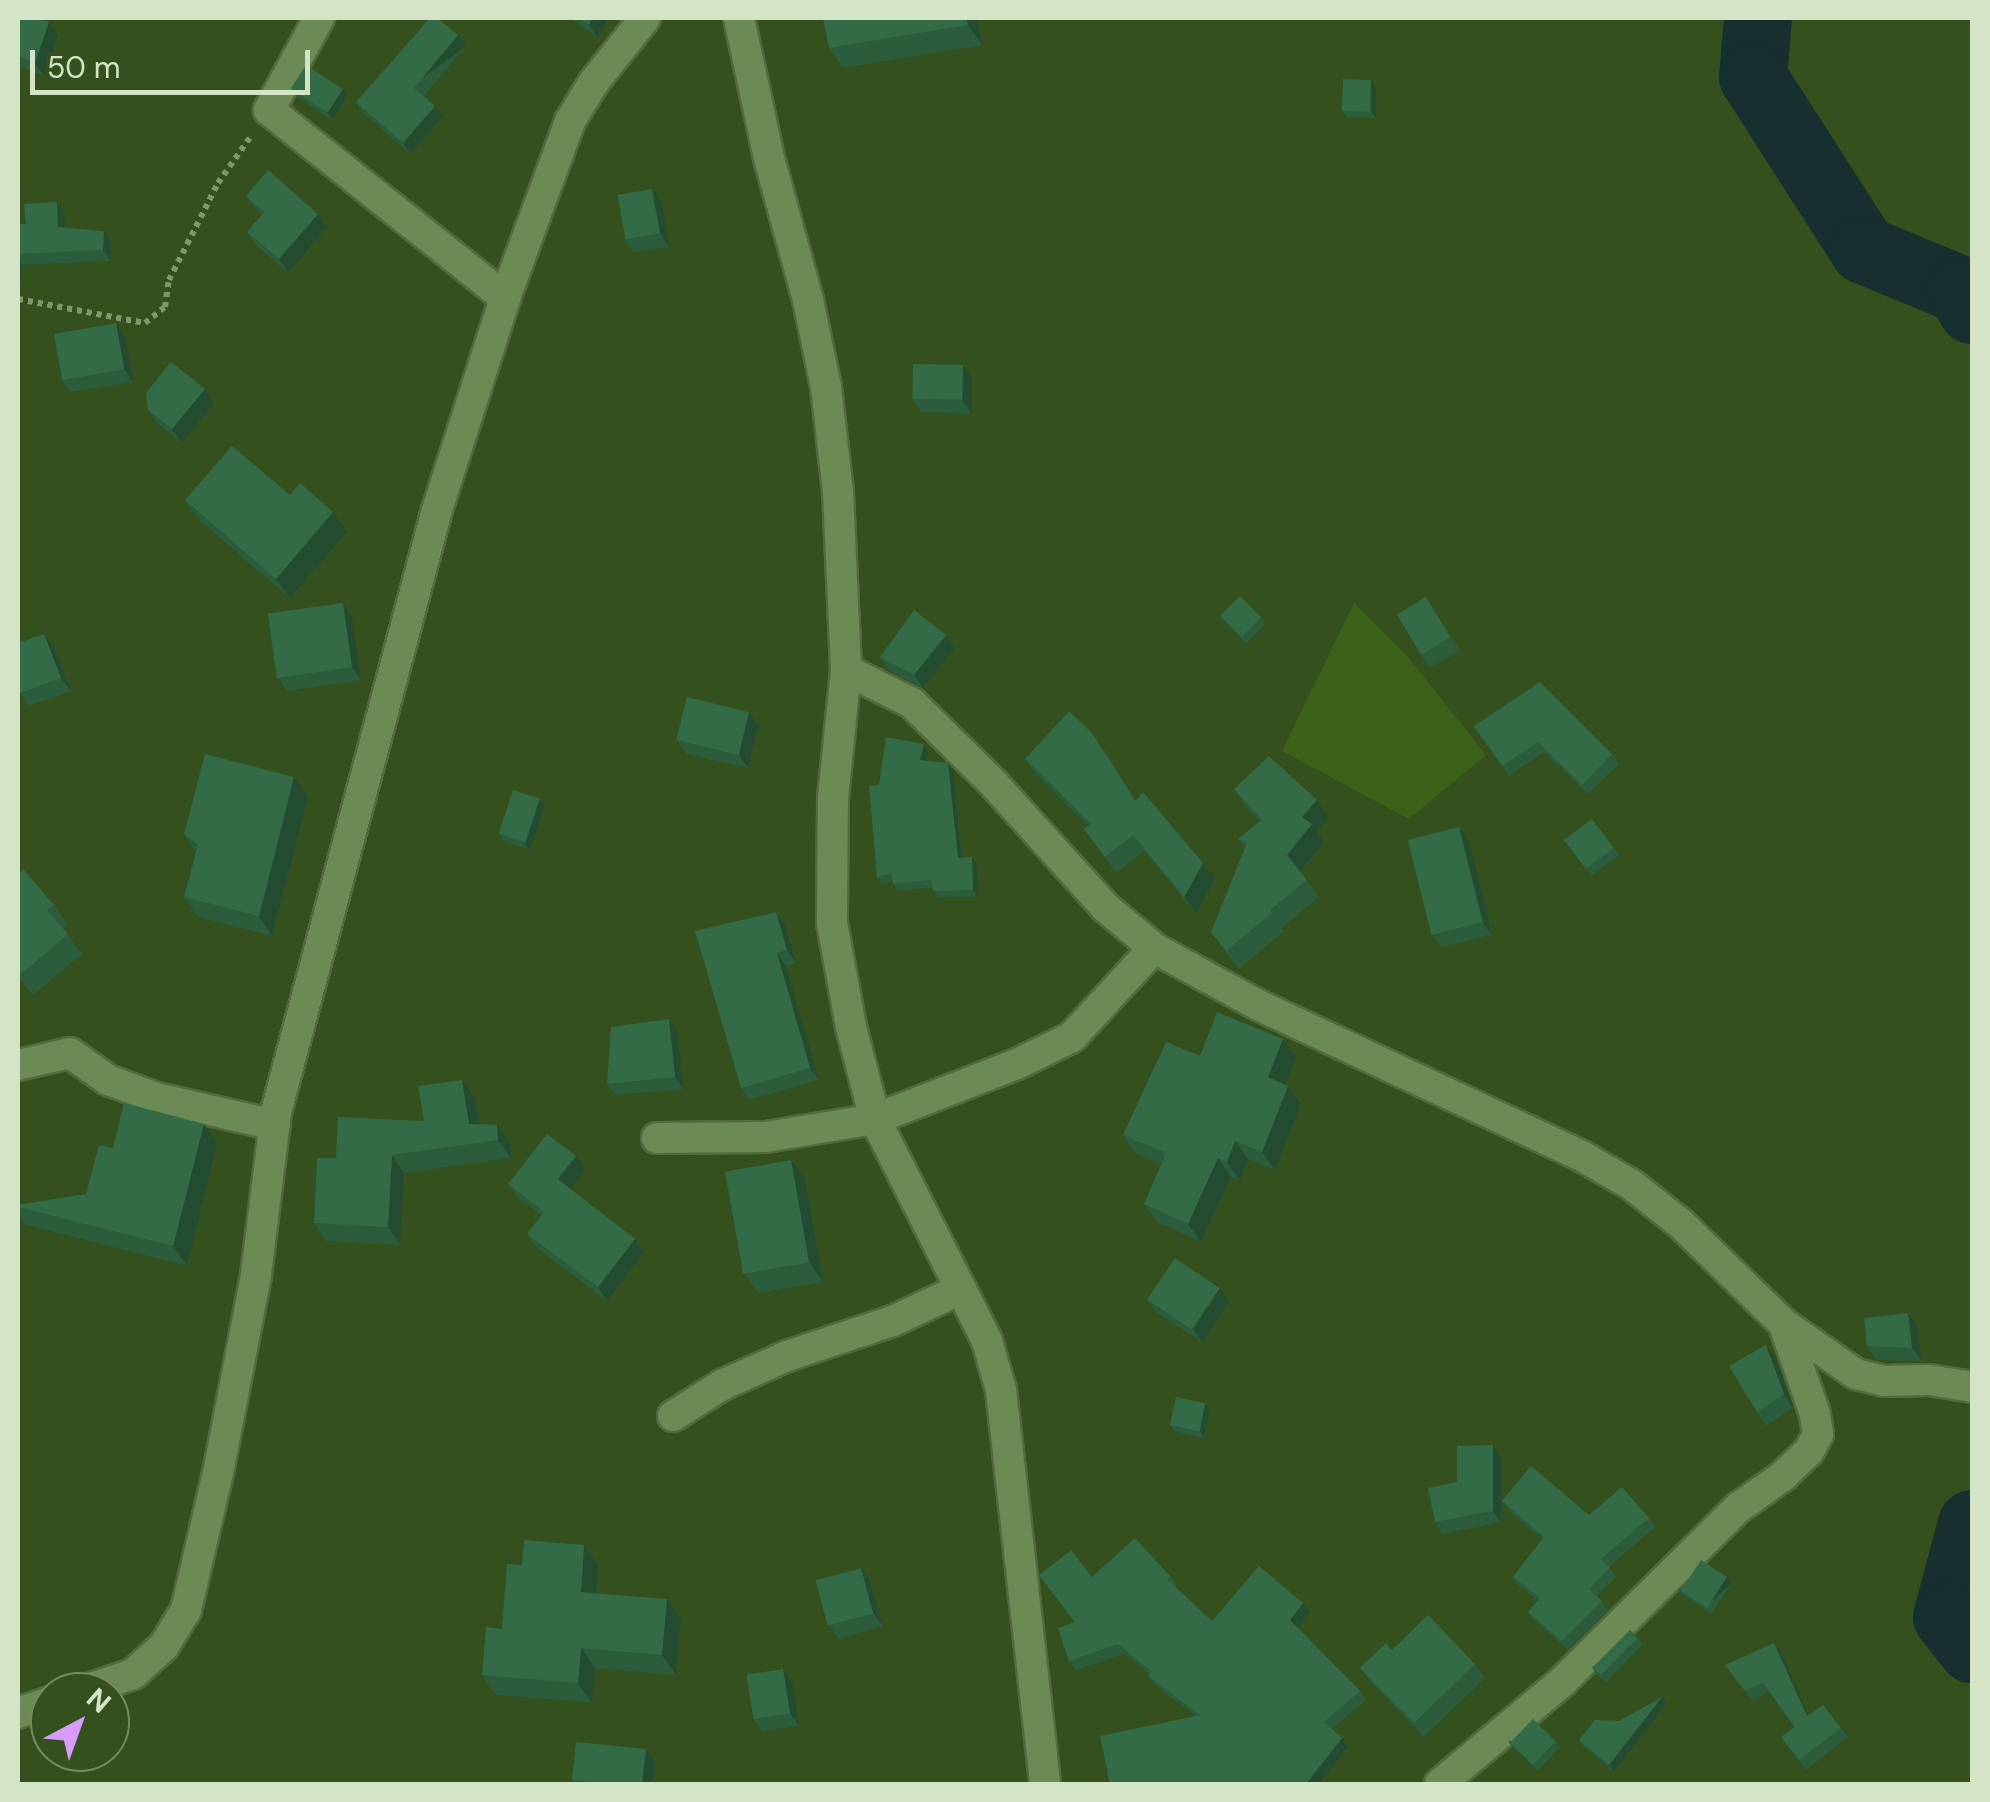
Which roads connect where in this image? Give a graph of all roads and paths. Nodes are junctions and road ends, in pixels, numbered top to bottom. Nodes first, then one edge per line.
1 (319, 18) edge
2 (645, 18) edge
3 (739, 18) edge
4 (269, 110) junction
5 (505, 298) junction
6 (18, 299) edge
7 (846, 670) junction
8 (1154, 948) junction
9 (18, 1066) edge
10 (874, 1119) junction
11 (275, 1125) junction
12 (656, 1138) dead end
13 (961, 1289) junction
14 (1784, 1324) junction
15 (1972, 1387) edge
16 (673, 1416) dead end
17 (130, 1675) edge
18 (1045, 1784) edge
19 (1440, 1784) edge

1 - 4 street
2 - 5 street
3 - 7 street
4 - 5 street
4 - 6 path
5 - 11 street
7 - 8 street
7 - 10 street
8 - 10 street
8 - 14 street
9 - 11 street
10 - 12 street
10 - 13 street
11 - 17 street
13 - 16 street
13 - 18 street
14 - 15 street
14 - 19 street

